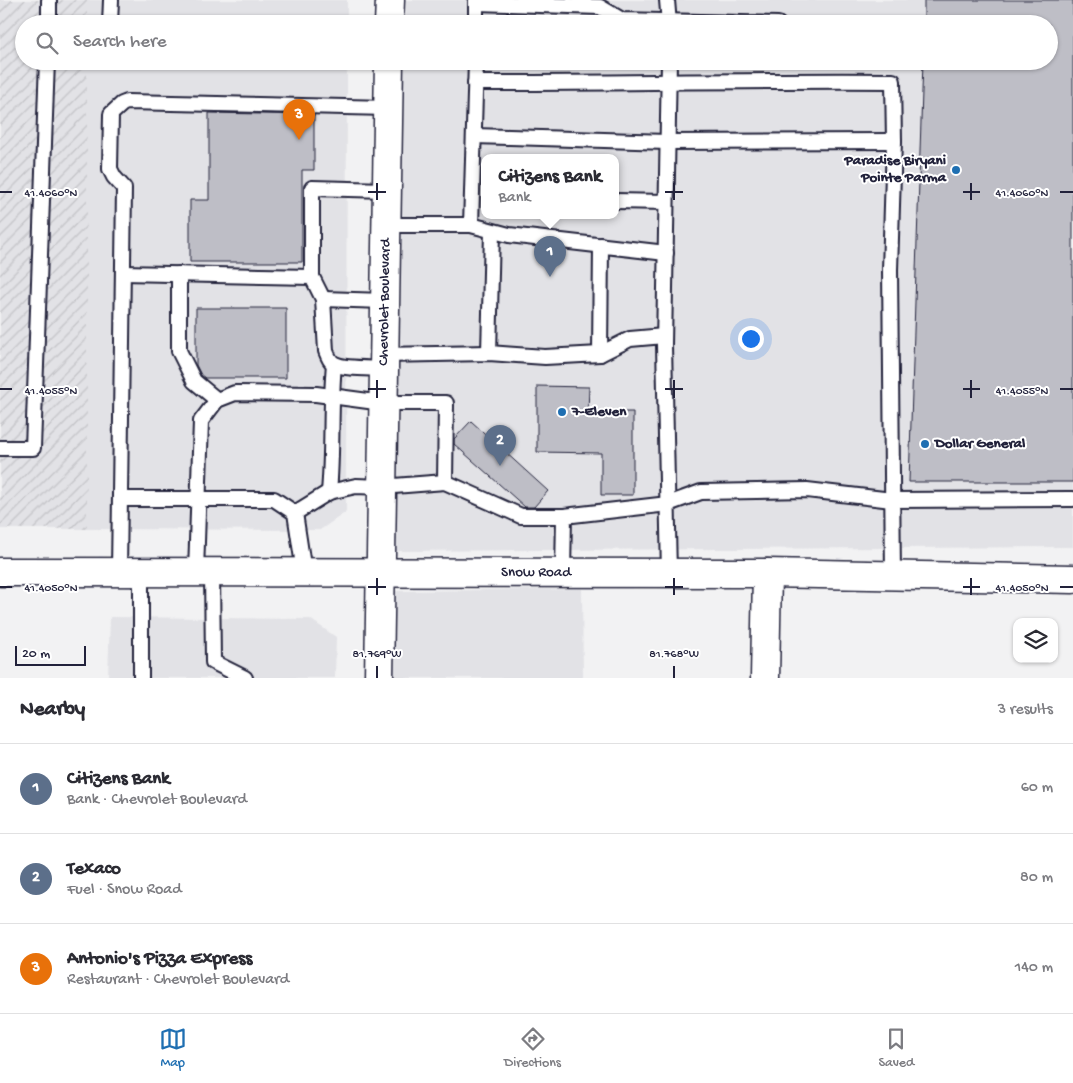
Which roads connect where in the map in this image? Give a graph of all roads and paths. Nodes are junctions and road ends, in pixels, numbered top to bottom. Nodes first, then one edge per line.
1 (49, 0) edge
2 (111, 0) edge
3 (390, 0) edge
4 (668, 0) edge
5 (476, 1) edge
6 (48, 15) edge
7 (110, 15) edge
8 (389, 15) edge
9 (476, 15) edge
10 (610, 15) edge
11 (669, 15) edge
12 (47, 70) edge
13 (389, 70) edge
14 (476, 70) edge
15 (669, 70) edge
16 (475, 83) junction
17 (668, 83) junction
18 (388, 108) junction
19 (474, 136) junction
20 (894, 141) junction
21 (667, 142) junction
22 (386, 190) junction
23 (478, 200) edge
24 (619, 201) edge
25 (666, 202) junction
26 (386, 224) junction
27 (472, 225) junction
28 (492, 232) junction
29 (601, 246) junction
30 (666, 253) junction
31 (123, 273) junction
32 (179, 274) junction
33 (312, 277) junction
34 (323, 299) junction
35 (384, 301) junction
36 (664, 336) junction
37 (489, 353) junction
38 (600, 354) junction
39 (383, 362) junction
40 (334, 364) junction
41 (331, 395) junction
42 (217, 400) junction
43 (382, 403) junction
44 (0, 448) edge
45 (445, 482) junction
46 (381, 487) junction
47 (329, 492) junction
48 (120, 498) junction
49 (1073, 499) edge
50 (198, 500) junction
51 (892, 500) junction
52 (668, 504) junction
53 (296, 513) junction
54 (564, 516) junction
55 (0, 572) edge
56 (130, 572) junction
57 (204, 572) junction
58 (304, 572) junction
59 (379, 572) junction
60 (563, 572) junction
61 (669, 573) junction
62 (767, 573) junction
63 (893, 576) junction
64 (1073, 579) edge
65 (142, 678) edge
66 (245, 678) edge
67 (379, 678) edge
68 (765, 678) edge

1 - 6 lane
2 - 7 lane
3 - 8 main road
4 - 11 lane
5 - 9 lane
5 - 10 lane
12 - 44 lane
13 - 18 main road, Chevrolet Boulevard
14 - 16 lane
15 - 17 lane
16 - 17 lane
16 - 19 lane
17 - 20 lane
17 - 21 lane
18 - 22 main road, Chevrolet Boulevard
18 - 31 lane
19 - 21 lane
19 - 23 lane
20 - 21 lane
20 - 51 lane
21 - 25 lane
22 - 26 main road, Chevrolet Boulevard
22 - 33 lane
23 - 27 lane
24 - 25 lane
25 - 30 lane
26 - 27 lane
26 - 35 main road, Chevrolet Boulevard
27 - 28 lane
28 - 29 lane
28 - 37 lane
29 - 30 lane
29 - 38 lane
30 - 36 lane
31 - 32 lane
31 - 48 lane
32 - 33 lane
32 - 42 lane
33 - 34 lane
34 - 35 lane
34 - 40 lane
35 - 39 main road, Chevrolet Boulevard
36 - 38 lane
36 - 52 lane
37 - 38 lane
37 - 39 lane
39 - 40 lane
39 - 43 main road, Chevrolet Boulevard
40 - 41 lane
41 - 42 lane
41 - 43 lane
41 - 47 lane
42 - 50 lane
43 - 45 lane
43 - 46 main road, Chevrolet Boulevard
45 - 46 lane
45 - 54 lane
46 - 47 lane
46 - 59 main road, Chevrolet Boulevard
47 - 53 lane
48 - 50 lane
48 - 56 lane
49 - 51 lane
50 - 53 lane
50 - 57 lane
51 - 52 lane
51 - 63 lane
52 - 54 lane
52 - 61 lane
53 - 58 lane
54 - 60 lane
55 - 56 main road, Snow Road
56 - 57 main road, Snow Road
56 - 65 lane
57 - 58 main road, Snow Road
57 - 66 lane
58 - 59 main road, Snow Road
59 - 60 main road, Snow Road
59 - 67 main road, Chevrolet Boulevard
60 - 61 main road, Snow Road
61 - 62 main road, Snow Road
62 - 63 main road, Snow Road
62 - 68 main road
63 - 64 main road, Snow Road

